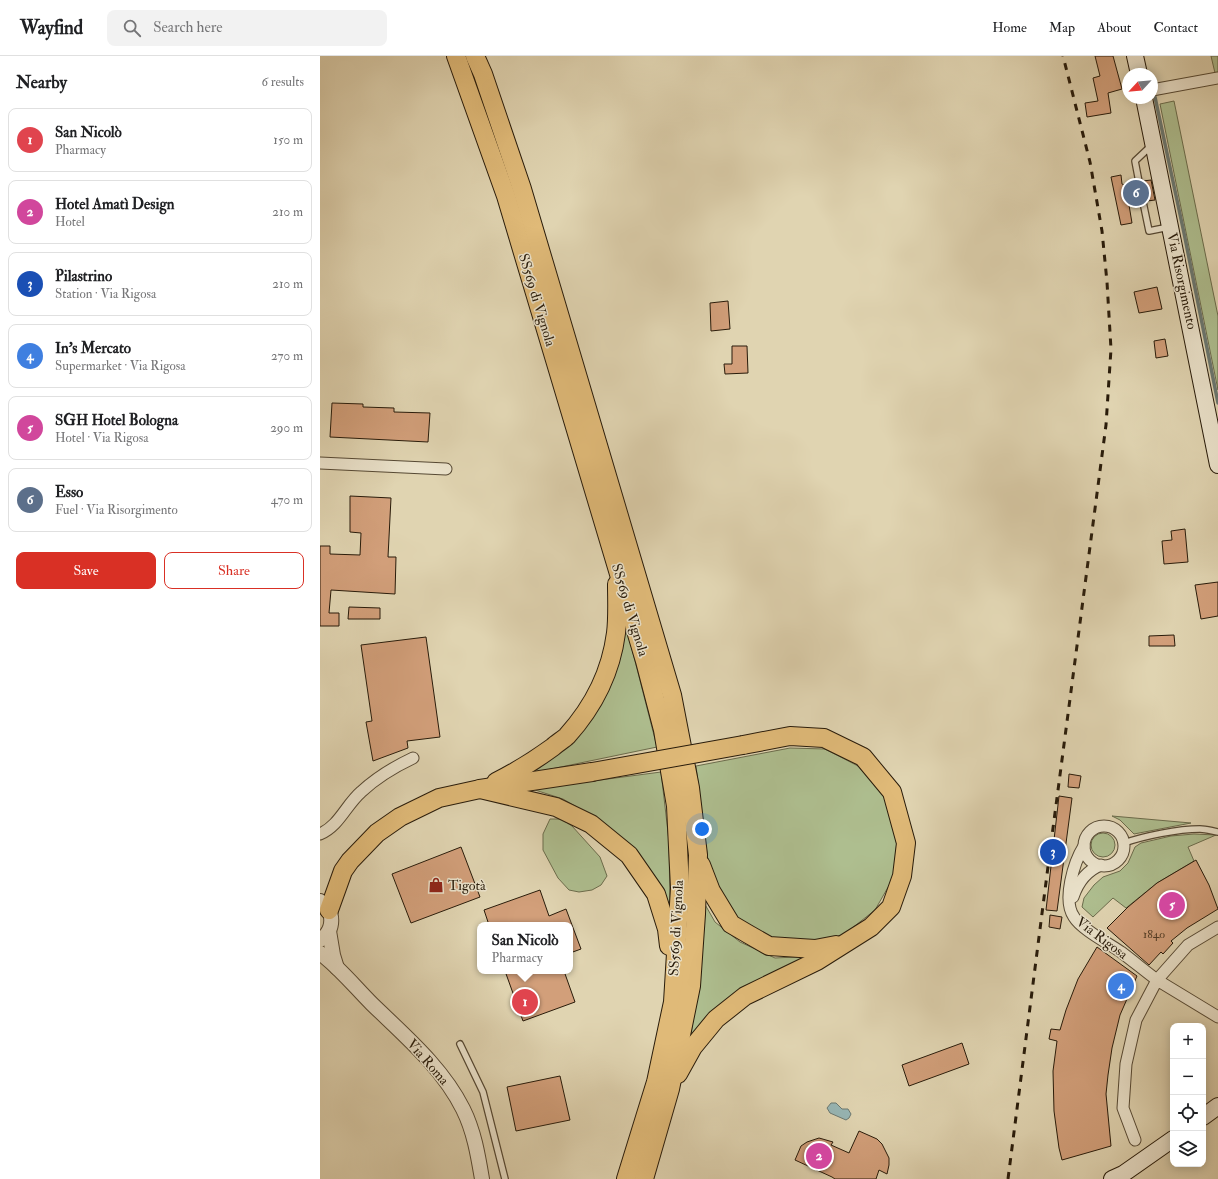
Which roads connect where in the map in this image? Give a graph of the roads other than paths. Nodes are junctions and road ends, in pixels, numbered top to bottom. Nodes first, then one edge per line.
1 (456, 56) edge
2 (475, 56) edge
3 (1135, 56) edge
4 (1138, 68) edge
5 (1218, 78) edge
6 (1158, 89) edge
7 (1145, 104) edge
8 (1153, 144) junction
9 (1139, 182) dead end
10 (1143, 202) dead end
11 (1170, 227) junction
12 (320, 464) edge
13 (1218, 465) edge
14 (446, 469) dead end
15 (616, 563) junction
16 (413, 758) dead end
17 (480, 789) junction
18 (1218, 832) edge
19 (320, 834) edge
20 (1124, 843) junction
21 (1084, 846) junction
22 (698, 855) junction
23 (1101, 865) junction
24 (343, 871) junction
25 (320, 892) edge
26 (324, 905) edge
27 (1070, 907) junction
28 (1218, 927) edge
29 (324, 936) edge
30 (845, 943) junction
31 (320, 953) edge
32 (338, 968) junction
33 (1157, 980) junction
34 (673, 1002) junction
35 (1218, 1016) edge
36 (460, 1044) dead end
37 (670, 1089) junction
38 (1218, 1106) edge
39 (1206, 1115) edge
40 (1135, 1140) dead end
41 (1170, 1141) edge
42 (482, 1179) edge
43 (505, 1179) edge
44 (626, 1179) edge
45 (644, 1179) edge
46 (1112, 1179) edge

1 - 15 highway, SS569 di Vignola
2 - 22 highway, SS569 di Vignola
3 - 4 main road
5 - 6 street
7 - 8 main road, Via Risorgimento
8 - 9 lane
8 - 11 main road, Via Risorgimento
10 - 11 lane
11 - 13 main road, Via Risorgimento
12 - 14 street
15 - 17 highway
15 - 34 highway, SS569 di Vignola
16 - 19 street
17 - 24 highway
17 - 30 highway, bridge
17 - 34 highway
18 - 20 lane
20 - 21 street, Via Rigosa
20 - 23 street, Via Rigosa
21 - 23 street
21 - 27 street, Via Rigosa
22 - 30 highway
22 - 37 highway, SS569 di Vignola
23 - 27 street, Via Rigosa
24 - 25 highway
24 - 26 highway
26 - 29 street, Via Roma
27 - 33 street, Via Rigosa
28 - 33 street
29 - 32 street, Via Roma
30 - 37 highway
31 - 32 street, Via Roma
32 - 42 street, Via Roma
33 - 35 street, Via Rigosa
33 - 40 street
34 - 44 highway, SS569 di Vignola
36 - 43 lane
37 - 45 highway, SS569 di Vignola
38 - 39 main road
41 - 46 main road

